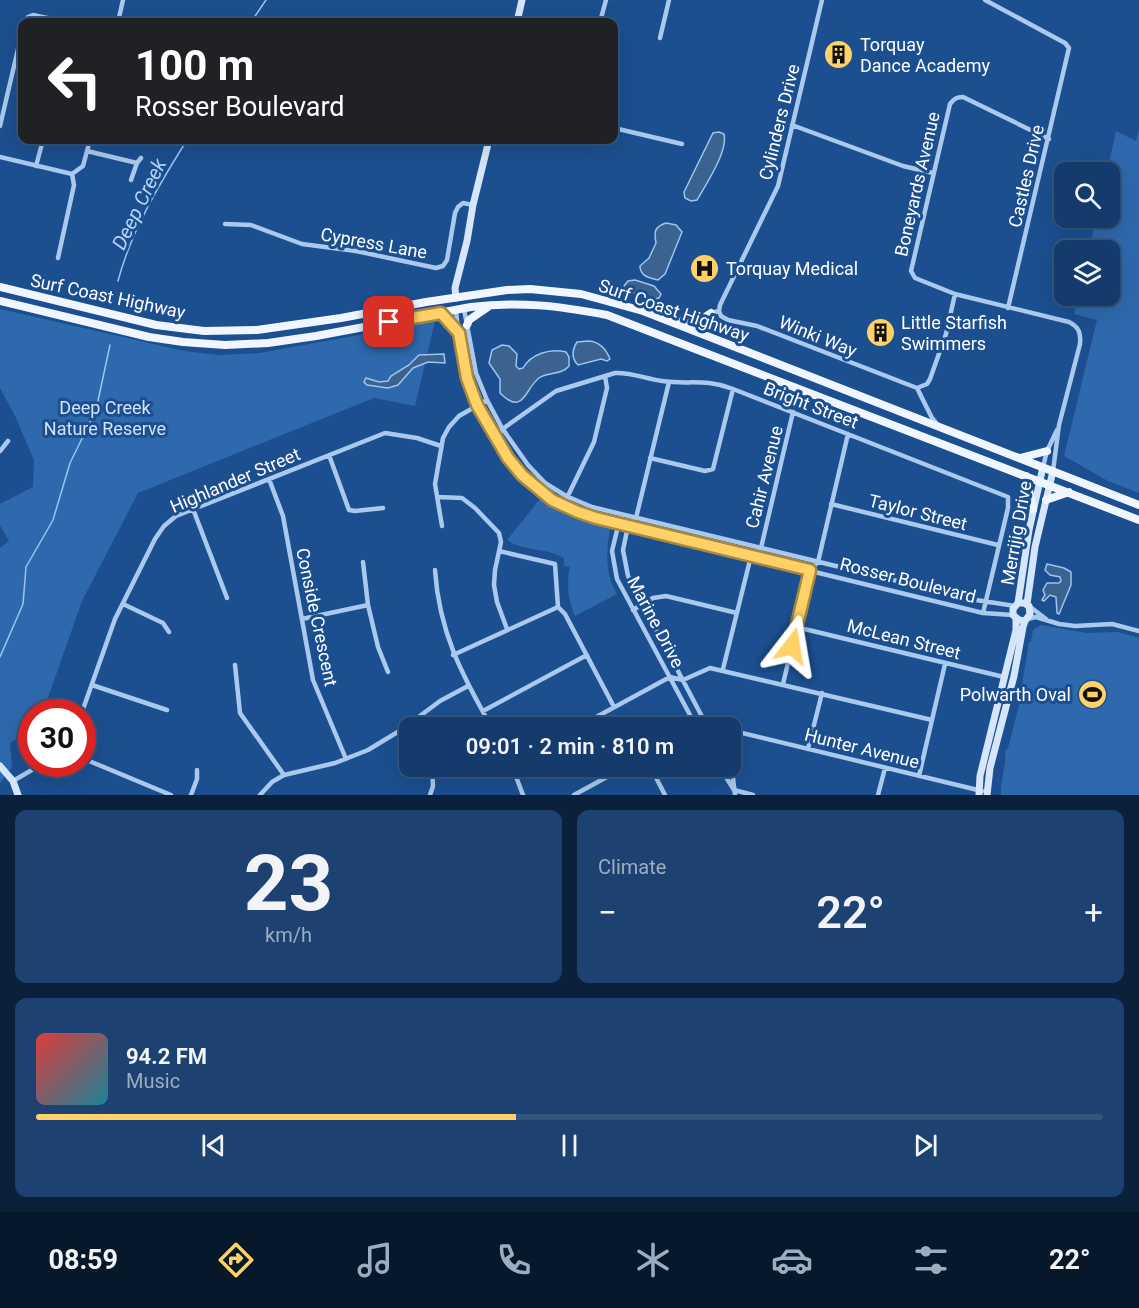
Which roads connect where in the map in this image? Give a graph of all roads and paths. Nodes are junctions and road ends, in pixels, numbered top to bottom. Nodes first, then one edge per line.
1 (123, 0) edge
2 (522, 0) edge
3 (606, 0) edge
4 (669, 0) edge
5 (822, 0) edge
6 (985, 0) edge
7 (27, 18) edge
8 (47, 18) edge
9 (119, 18) edge
10 (518, 18) edge
11 (601, 18) edge
12 (660, 38) dead end
13 (18, 49) edge
14 (792, 125) junction
15 (0, 126) edge
16 (618, 130) edge
17 (1049, 139) junction
18 (42, 144) edge
19 (89, 144) edge
20 (488, 144) edge
21 (682, 144) dead end
22 (87, 151) junction
23 (0, 157) edge
24 (141, 158) dead end
25 (137, 163) junction
26 (36, 166) junction
27 (933, 173) junction
28 (72, 174) junction
29 (131, 180) dead end
30 (473, 205) junction
31 (225, 224) dead end
32 (58, 258) dead end
33 (0, 287) edge
34 (955, 294) junction
35 (459, 297) junction
36 (0, 301) edge
37 (489, 306) junction
38 (1008, 308) junction
39 (460, 310) junction
40 (643, 311) junction
41 (715, 312) junction
42 (441, 313) junction
43 (341, 318) junction
44 (467, 325) junction
45 (344, 331) junction
46 (459, 333) junction
47 (605, 376) junction
48 (669, 382) junction
49 (916, 388) junction
50 (732, 389) junction
51 (487, 400) junction
52 (477, 405) junction
53 (793, 412) junction
54 (1059, 425) junction
55 (938, 426) junction
56 (502, 428) junction
57 (848, 434) junction
58 (494, 435) junction
59 (8, 441) dead end
60 (441, 446) junction
61 (0, 451) edge
62 (1047, 451) junction
63 (329, 455) junction
64 (650, 458) junction
65 (1019, 458) junction
66 (1043, 467) junction
67 (1053, 471) junction
68 (1026, 476) junction
69 (269, 479) junction
70 (1040, 480) junction
71 (1050, 484) junction
72 (1069, 492) junction
73 (566, 496) junction
74 (438, 498) junction
75 (1046, 500) junction
76 (831, 504) junction
77 (1139, 505) edge
78 (562, 506) junction
79 (383, 508) dead end
80 (194, 509) junction
81 (1033, 509) junction
82 (621, 514) junction
83 (636, 518) junction
84 (1139, 520) edge
85 (618, 524) junction
86 (442, 526) dead end
87 (628, 526) junction
88 (998, 545) junction
89 (761, 548) junction
90 (499, 551) junction
91 (751, 556) junction
92 (363, 562) dead end
93 (818, 562) junction
94 (435, 570) dead end
95 (810, 570) junction
96 (226, 598) dead end
97 (985, 602) junction
98 (123, 603) junction
99 (642, 604) junction
100 (368, 605) junction
101 (1016, 605) junction
102 (1028, 605) junction
103 (558, 607) junction
104 (633, 610) junction
105 (737, 613) junction
106 (983, 613) junction
107 (1015, 617) junction
108 (302, 619) junction
109 (1026, 620) junction
110 (1048, 620) junction
111 (796, 627) junction
112 (507, 629) junction
113 (1139, 631) edge
114 (169, 632) dead end
115 (453, 655) junction
116 (587, 655) junction
117 (945, 664) junction
118 (235, 665) dead end
119 (723, 669) junction
120 (388, 672) dead end
121 (1004, 677) junction
122 (670, 678) junction
123 (682, 680) junction
124 (783, 684) junction
125 (92, 685) junction
126 (468, 686) junction
127 (822, 693) junction
128 (87, 699) edge
129 (614, 707) junction
130 (167, 710) dead end
131 (483, 711) junction
132 (420, 717) edge
133 (486, 717) edge
134 (596, 717) edge
135 (691, 717) edge
136 (702, 717) edge
137 (932, 720) junction
138 (399, 733) edge
139 (741, 733) edge
140 (808, 749) junction
141 (346, 759) junction
142 (96, 764) edge
143 (0, 766) edge
144 (885, 768) junction
145 (197, 770) dead end
146 (284, 775) junction
147 (919, 776) junction
148 (20, 777) edge
149 (434, 777) edge
150 (516, 777) edge
151 (610, 777) edge
152 (656, 777) edge
153 (725, 777) edge
154 (733, 777) edge
155 (13, 781) junction
156 (585, 793) edge
157 (734, 793) edge
158 (979, 793) edge
159 (432, 794) edge
160 (987, 794) edge
161 (18, 795) edge
162 (171, 795) edge
163 (191, 795) edge
164 (260, 795) edge
165 (523, 795) edge
166 (574, 795) edge
167 (665, 795) edge
168 (753, 795) edge
169 (878, 795) edge

1 - 9 street
2 - 10 street
3 - 11 street
4 - 12 street
5 - 14 street, Cylinders Drive
6 - 17 street, Castles Drive
7 - 8 street
13 - 15 street
14 - 27 street
14 - 41 street, Cylinders Drive
16 - 21 street
17 - 27 street, Boneyards Avenue
17 - 38 street, Castles Drive
18 - 26 street
19 - 22 street
20 - 30 street
22 - 25 street
22 - 28 street
23 - 26 street
24 - 25 street
25 - 29 street
26 - 28 street
27 - 34 street, Boneyards Avenue
28 - 32 street
30 - 31 street, Cypress Lane
30 - 35 street
33 - 43 main road, Surf Coast Highway
34 - 38 street
34 - 49 street
35 - 39 main road
35 - 40 main road, Surf Coast Highway
35 - 43 main road, Surf Coast Highway
36 - 45 main road, Surf Coast Highway
37 - 39 main road, Surf Coast Highway
37 - 44 main road
37 - 68 main road, Surf Coast Highway
38 - 54 street
39 - 42 main road, Surf Coast Highway
39 - 44 street, Rosser Boulevard
39 - 46 street, Rosser Boulevard
40 - 41 main road
40 - 55 main road, Surf Coast Highway
41 - 49 street, Winki Way
42 - 45 main road, Surf Coast Highway
42 - 46 main road
43 - 45 main road
44 - 51 street, Rosser Boulevard
46 - 52 street, Rosser Boulevard
47 - 48 street, Bright Street
47 - 56 street, Bright Street
47 - 73 street
48 - 50 street, Bright Street
48 - 64 street
49 - 55 street
50 - 53 street, Bright Street
50 - 64 street
51 - 52 street
51 - 56 street, Rosser Boulevard
52 - 58 street, Rosser Boulevard
52 - 60 street
53 - 57 street, Bright Street
53 - 89 street, Cahir Avenue
54 - 62 street
54 - 67 street
55 - 65 main road, Surf Coast Highway
56 - 58 street, Bright Street
56 - 73 street, Rosser Boulevard
57 - 76 street
57 - 88 street, Bright Street
58 - 78 street, Rosser Boulevard
59 - 61 street
60 - 63 street, Highlander Street
60 - 74 street
62 - 65 main road
62 - 66 street
63 - 69 street, Highlander Street
63 - 79 street
64 - 83 street
65 - 66 main road, Surf Coast Highway
66 - 67 main road, Surf Coast Highway
66 - 70 street, Merrijig Drive
67 - 71 street, Merrijig Drive
67 - 77 main road, Surf Coast Highway
68 - 70 main road, Surf Coast Highway
68 - 81 main road
69 - 80 street, Highlander Street
69 - 108 street, Conside Crescent
70 - 71 main road, Surf Coast Highway
70 - 81 street, Merrijig Drive
71 - 72 main road, Surf Coast Highway
71 - 75 street, Merrijig Drive
72 - 75 main road
72 - 84 main road, Surf Coast Highway
73 - 78 street
73 - 82 street, Rosser Boulevard
74 - 86 street
74 - 90 street
75 - 102 street, Merrijig Drive
76 - 88 street, Taylor Street
76 - 93 street
78 - 85 street, Rosser Boulevard
80 - 96 street
80 - 98 street, Highlander Street
81 - 101 street, Merrijig Drive
82 - 83 street, Rosser Boulevard
82 - 85 street, Marine Drive
83 - 87 street
83 - 89 street, Rosser Boulevard
85 - 87 street, Rosser Boulevard
85 - 104 street, Marine Drive
87 - 91 street, Rosser Boulevard
87 - 99 street, Marine Drive
88 - 97 street, Bright Street
89 - 91 street
89 - 93 street, Rosser Boulevard
90 - 103 street
90 - 112 street
91 - 95 street, Rosser Boulevard
91 - 105 street
92 - 100 street
93 - 95 street
93 - 97 street, Rosser Boulevard
94 - 115 street
95 - 106 street, Rosser Boulevard
95 - 111 street
97 - 101 street, Rosser Boulevard
97 - 106 street, Rosser Boulevard
98 - 114 street
98 - 125 street, Highlander Street
99 - 104 street
99 - 105 street
99 - 123 street, Marine Drive
100 - 108 street
100 - 120 street
101 - 102 street, Merrijig Drive
101 - 107 street, Merrijig Drive
102 - 109 street, Merrijig Drive
102 - 110 street
103 - 112 street
103 - 116 street
104 - 122 street, Marine Drive
105 - 119 street
106 - 107 street, Rosser Boulevard
107 - 109 street
107 - 121 street, Merrijig Drive
108 - 141 street, Conside Crescent
109 - 110 street
109 - 160 street, Merrijig Drive
110 - 113 street
111 - 117 street, McLean Street
111 - 124 street
112 - 115 street
115 - 126 street
116 - 129 street
116 - 131 street
117 - 121 street, McLean Street
117 - 137 street
118 - 146 street
119 - 123 street
119 - 124 street
121 - 158 street, Merrijig Drive
122 - 123 street
122 - 129 street
122 - 135 street, Marine Drive
123 - 136 street, Marine Drive
124 - 127 street
125 - 128 street, Highlander Street
125 - 130 street
126 - 131 street
126 - 132 street
127 - 137 street
127 - 140 street
129 - 134 street
131 - 133 street
137 - 147 street
138 - 141 street
139 - 140 street, Hunter Avenue
140 - 144 street, Hunter Avenue
141 - 146 street
142 - 162 street
143 - 155 street
144 - 147 street, Hunter Avenue
144 - 169 street
145 - 163 street
146 - 164 street
147 - 158 street, Hunter Avenue
148 - 155 street
149 - 159 street
150 - 165 street
151 - 156 street
152 - 167 street
153 - 157 street
154 - 157 street
155 - 161 street
156 - 166 street
157 - 168 street
158 - 160 street, Hunter Avenue

